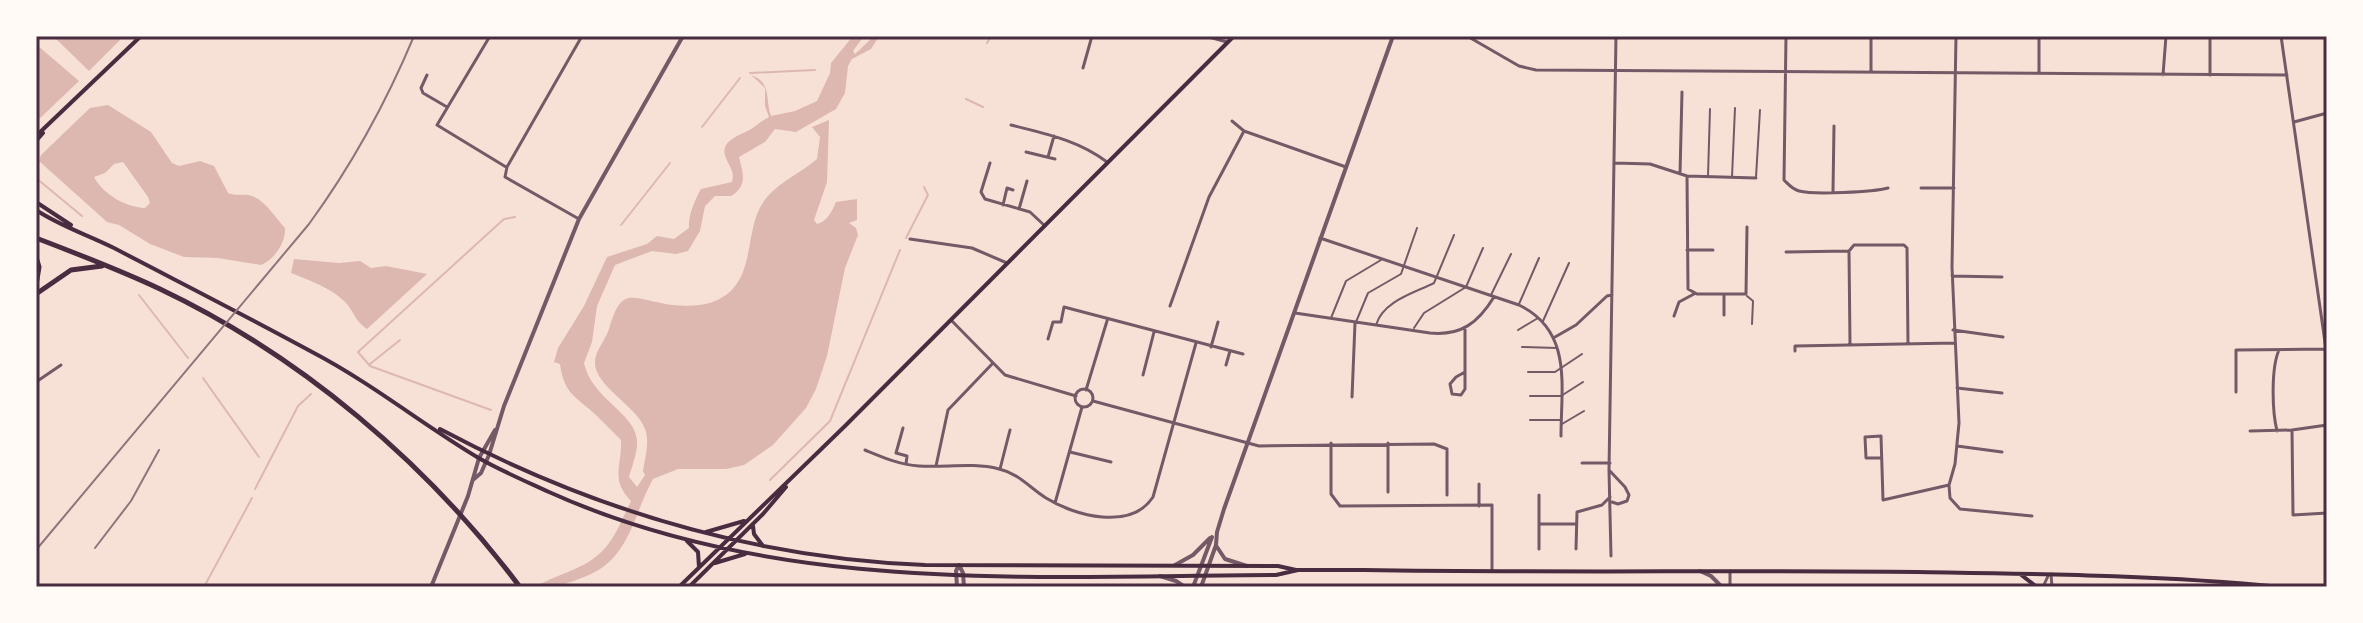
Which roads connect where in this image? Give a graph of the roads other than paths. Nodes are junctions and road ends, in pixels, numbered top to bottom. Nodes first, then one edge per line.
1 (141, 36) edge
2 (490, 36) edge
3 (582, 36) edge
4 (683, 36) edge
5 (1085, 36) edge
6 (1205, 36) edge
7 (1234, 36) edge
8 (1393, 36) edge
9 (1467, 36) edge
10 (1616, 36) edge
11 (1786, 36) edge
12 (1871, 36) edge
13 (1956, 36) edge
14 (2039, 36) edge
15 (2166, 36) edge
16 (2210, 36) edge
17 (2281, 36) edge
18 (1092, 37) edge
19 (1227, 42) junction
20 (1712, 64) dead end
21 (1083, 68) dead end
22 (1616, 70) junction
23 (1712, 71) junction
24 (1871, 71) junction
25 (1956, 71) junction
26 (1787, 72) junction
27 (2039, 72) junction
28 (427, 75) dead end
29 (2163, 75) junction
30 (2210, 75) junction
31 (2287, 75) junction
32 (1682, 92) dead end
33 (447, 107) junction
34 (1735, 108) dead end
35 (1710, 109) dead end
36 (1760, 110) dead end
37 (2327, 113) edge
38 (1232, 121) dead end
39 (2294, 122) junction
40 (1011, 125) dead end
41 (1834, 126) dead end
42 (1244, 131) junction
43 (1054, 136) junction
44 (36, 138) edge
45 (1026, 152) dead end
46 (1048, 157) junction
47 (1055, 159) dead end
48 (1107, 162) junction
49 (990, 163) dead end
50 (1615, 163) junction
51 (507, 167) junction
52 (1346, 167) junction
53 (1680, 174) junction
54 (1687, 176) junction
55 (1708, 177) junction
56 (1732, 178) junction
57 (1756, 178) joint
58 (1033, 188) dead end
59 (1888, 188) dead end
60 (1921, 188) dead end
61 (1954, 188) junction
62 (1013, 190) dead end
63 (1833, 191) junction
64 (36, 202) edge
65 (1003, 205) junction
66 (1019, 209) junction
67 (36, 210) edge
68 (579, 219) junction
69 (1045, 226) junction
70 (1747, 227) dead end
71 (1417, 228) dead end
72 (76, 229) junction
73 (1454, 235) dead end
74 (36, 238) edge
75 (1320, 238) junction
76 (910, 239) dead end
77 (1483, 248) dead end
78 (1687, 250) junction
79 (1713, 250) dead end
80 (1849, 251) junction
81 (1786, 252) dead end
82 (1511, 254) dead end
83 (36, 257) edge
84 (1539, 258) dead end
85 (1382, 259) junction
86 (1007, 263) junction
87 (1569, 263) dead end
88 (107, 266) junction
89 (1404, 267) junction
90 (1952, 276) junction
91 (2002, 277) dead end
92 (1438, 278) junction
93 (36, 285) edge
94 (1466, 287) junction
95 (36, 294) edge
96 (1694, 294) junction
97 (1724, 294) junction
98 (1746, 294) junction
99 (1612, 295) junction
100 (1492, 297) junction
101 (1519, 305) junction
102 (1170, 306) dead end
103 (1294, 312) junction
104 (1724, 315) dead end
105 (1674, 316) dead end
106 (1107, 319) junction
107 (1330, 319) junction
108 (1541, 319) junction
109 (951, 320) junction
110 (1218, 322) dead end
111 (1355, 323) junction
112 (1752, 324) dead end
113 (1376, 325) junction
114 (2325, 327) edge
115 (1465, 329) junction
116 (1518, 330) dead end
117 (1953, 330) junction
118 (1413, 331) junction
119 (1154, 332) junction
120 (2003, 337) dead end
121 (1554, 338) junction
122 (1048, 339) dead end
123 (1196, 343) junction
124 (1954, 343) junction
125 (1850, 344) junction
126 (1908, 344) junction
127 (1211, 347) junction
128 (1522, 347) dead end
129 (1558, 348) junction
130 (2326, 349) edge
131 (2279, 350) junction
132 (1230, 351) junction
133 (1795, 351) dead end
134 (1243, 354) dead end
135 (1582, 354) dead end
136 (2327, 356) edge
137 (993, 363) junction
138 (61, 365) dead end
139 (1226, 365) dead end
140 (1561, 370) junction
141 (1465, 372) junction
142 (1528, 372) dead end
143 (1143, 375) dead end
144 (36, 382) edge
145 (1583, 382) dead end
146 (1957, 388) junction
147 (1086, 390) junction
148 (2236, 392) dead end
149 (2002, 393) dead end
150 (1076, 396) junction
151 (1530, 396) dead end
152 (1561, 396) junction
153 (1352, 397) dead end
154 (1093, 401) junction
155 (1082, 407) junction
156 (1584, 411) dead end
157 (1530, 420) dead end
158 (424, 421) junction
159 (1174, 422) junction
160 (1561, 422) junction
161 (2327, 425) edge
162 (903, 428) dead end
163 (495, 430) junction
164 (1010, 430) dead end
165 (2292, 430) junction
166 (2250, 431) dead end
167 (2277, 431) junction
168 (1561, 436) dead end
169 (1247, 443) junction
170 (1331, 443) junction
171 (1388, 443) junction
172 (1957, 446) junction
173 (865, 450) dead end
174 (482, 451) junction
175 (1070, 452) junction
176 (2002, 452) dead end
177 (489, 455) junction
178 (479, 458) junction
179 (1881, 458) junction
180 (486, 462) junction
181 (1111, 462) dead end
182 (1582, 463) dead end
183 (1610, 463) junction
184 (906, 464) junction
185 (936, 466) junction
186 (1000, 469) junction
187 (1609, 470) junction
188 (795, 475) junction
189 (474, 479) junction
190 (1479, 484) dead end
191 (1949, 485) junction
192 (1388, 492) dead end
193 (1447, 495) dead end
194 (1539, 495) dead end
195 (1611, 499) junction
196 (1055, 503) junction
197 (1479, 506) junction
198 (2327, 513) edge
199 (2032, 516) dead end
200 (745, 520) junction
201 (753, 524) junction
202 (1539, 524) junction
203 (1576, 524) junction
204 (704, 533) junction
205 (1214, 534) junction
206 (682, 537) junction
207 (728, 538) junction
208 (737, 540) junction
209 (1216, 545) junction
210 (763, 546) junction
211 (719, 547) junction
212 (728, 549) junction
213 (1539, 549) dead end
214 (1576, 549) dead end
215 (747, 553) junction
216 (1611, 556) dead end
217 (713, 564) junction
218 (959, 565) junction
219 (1175, 565) junction
220 (1201, 566) junction
221 (1209, 566) junction
222 (1247, 566) junction
223 (699, 567) junction
224 (1298, 570) junction
225 (1492, 570) junction
226 (1698, 570) junction
227 (1730, 570) junction
228 (2018, 573) junction
229 (2051, 574) junction
230 (956, 575) junction
231 (964, 575) junction
232 (1158, 575) junction
233 (1197, 575) junction
234 (1206, 576) junction
235 (518, 585) edge
236 (431, 587) edge
237 (679, 587) edge
238 (689, 587) edge
239 (957, 587) edge
240 (964, 587) edge
241 (1185, 587) edge
242 (1193, 587) edge
243 (1201, 587) edge
244 (1722, 587) edge
245 (1730, 587) edge
246 (2037, 587) edge
247 (2043, 587) edge
248 (2052, 587) edge
249 (2281, 587) edge

1 - 44 main road
2 - 33 street
3 - 51 street
4 - 68 street
5 - 18 street
6 - 19 street
7 - 19 main road
8 - 52 street
9 - 22 street
10 - 22 street
11 - 26 street
12 - 24 street
13 - 25 street
14 - 27 street
15 - 29 street
16 - 30 street
17 - 31 street
18 - 21 street
19 - 48 main road
20 - 23 street
22 - 23 street
22 - 50 street
23 - 26 street
24 - 25 street
24 - 26 street
25 - 27 street
25 - 61 street
26 - 63 street
27 - 29 street
28 - 33 street
29 - 30 street
30 - 31 street
31 - 39 street
32 - 53 street
33 - 51 street
34 - 56 lane
35 - 55 lane
36 - 57 lane
37 - 39 street
38 - 42 street
39 - 114 street
40 - 43 street
41 - 63 street
42 - 52 street
42 - 102 street
43 - 46 street
43 - 48 street
45 - 46 street
46 - 47 street
48 - 69 main road
49 - 65 street
50 - 53 street
50 - 99 street
51 - 68 street
52 - 75 street
53 - 54 street
54 - 55 street
54 - 78 street
55 - 56 street
56 - 57 street
58 - 66 street
59 - 63 street
60 - 61 street
61 - 90 street
62 - 65 street
64 - 72 main road
65 - 66 street
66 - 69 street
67 - 72 main road
68 - 163 street
69 - 86 main road
70 - 98 street
71 - 89 lane
72 - 158 main road
73 - 92 lane
74 - 88 highway
75 - 85 street
75 - 103 street
76 - 86 street
77 - 94 lane
78 - 79 street
78 - 96 street
80 - 81 street
80 - 125 street
80 - 126 street
82 - 100 lane
83 - 93 highway
84 - 101 lane
85 - 89 street
85 - 107 lane
86 - 109 main road
87 - 108 lane
88 - 95 highway
88 - 235 highway
89 - 92 street
89 - 111 lane
90 - 91 street
90 - 117 street
92 - 94 street
92 - 113 lane
94 - 100 street
94 - 118 lane
96 - 97 street
96 - 105 street
97 - 98 street
97 - 104 street
98 - 112 lane
99 - 121 street
99 - 183 street
100 - 101 street
100 - 115 street
101 - 108 street
103 - 107 street
103 - 169 street
106 - 119 street
106 - 122 street
106 - 147 street
107 - 111 street
108 - 116 lane
108 - 121 street
109 - 137 street
109 - 188 main road
110 - 127 street
111 - 113 street
111 - 153 street
113 - 118 street
114 - 130 street
115 - 118 street
115 - 141 street
117 - 120 street
117 - 124 street
119 - 123 street
119 - 143 street
121 - 129 street
123 - 127 street
123 - 159 street
124 - 126 street
124 - 146 street
125 - 126 street
125 - 133 street
127 - 132 street
128 - 129 lane
129 - 140 street
130 - 131 street
130 - 136 street
131 - 148 street
131 - 167 street
132 - 134 street
132 - 139 street
135 - 140 lane
137 - 150 street
137 - 185 street
138 - 144 street
140 - 142 lane
140 - 152 street
141 - 141 street
145 - 152 lane
146 - 149 street
146 - 172 street
147 - 150 street
147 - 154 street
150 - 155 street
151 - 152 lane
152 - 160 street
154 - 155 street
154 - 159 street
155 - 175 street
156 - 160 lane
157 - 160 lane
158 - 174 main road
158 - 178 main road
159 - 169 street
159 - 196 street
160 - 168 street
161 - 165 street
162 - 184 street
163 - 174 street
163 - 177 street
164 - 186 street
165 - 167 street
165 - 198 street
166 - 167 street
169 - 170 street
169 - 205 street
170 - 171 street
170 - 197 street
171 - 192 street
171 - 193 street
172 - 176 street
172 - 191 street
173 - 184 street
174 - 177 main road
174 - 178 street
175 - 181 street
175 - 196 street
177 - 180 street
177 - 204 main road
178 - 180 main road
178 - 189 street
179 - 179 street
179 - 191 street
180 - 189 street
180 - 206 main road
182 - 183 street
183 - 187 street
184 - 185 street
185 - 186 street
186 - 196 street
187 - 195 street
187 - 195 street
188 - 200 main road
188 - 201 main road
189 - 236 street
190 - 197 street
191 - 199 street
194 - 202 street
195 - 203 street
195 - 216 street
197 - 225 street
200 - 204 main road
200 - 207 main road
201 - 208 main road
201 - 210 main road
202 - 203 street
202 - 213 street
203 - 214 street
204 - 207 main road
205 - 209 street
205 - 219 street
205 - 220 street
206 - 211 main road
206 - 223 main road
207 - 208 main road
207 - 211 main road
208 - 210 main road
208 - 212 main road
209 - 221 street
209 - 222 street
210 - 218 main road
211 - 212 main road
211 - 223 main road
212 - 215 main road
212 - 217 main road
215 - 217 main road
215 - 230 main road
217 - 238 main road
218 - 219 main road
218 - 230 street
218 - 231 street
219 - 220 main road
220 - 221 main road
220 - 233 street
221 - 222 main road
221 - 234 street
222 - 224 main road
223 - 237 main road
224 - 225 main road
224 - 234 main road
225 - 226 main road
226 - 227 main road
226 - 244 street
227 - 228 main road
227 - 245 street
228 - 229 main road
228 - 246 main road
229 - 247 street
229 - 248 street
229 - 249 main road
230 - 231 main road
230 - 239 street
231 - 232 main road
231 - 240 street
232 - 233 main road
232 - 241 street
233 - 234 main road
233 - 242 street
234 - 243 street

